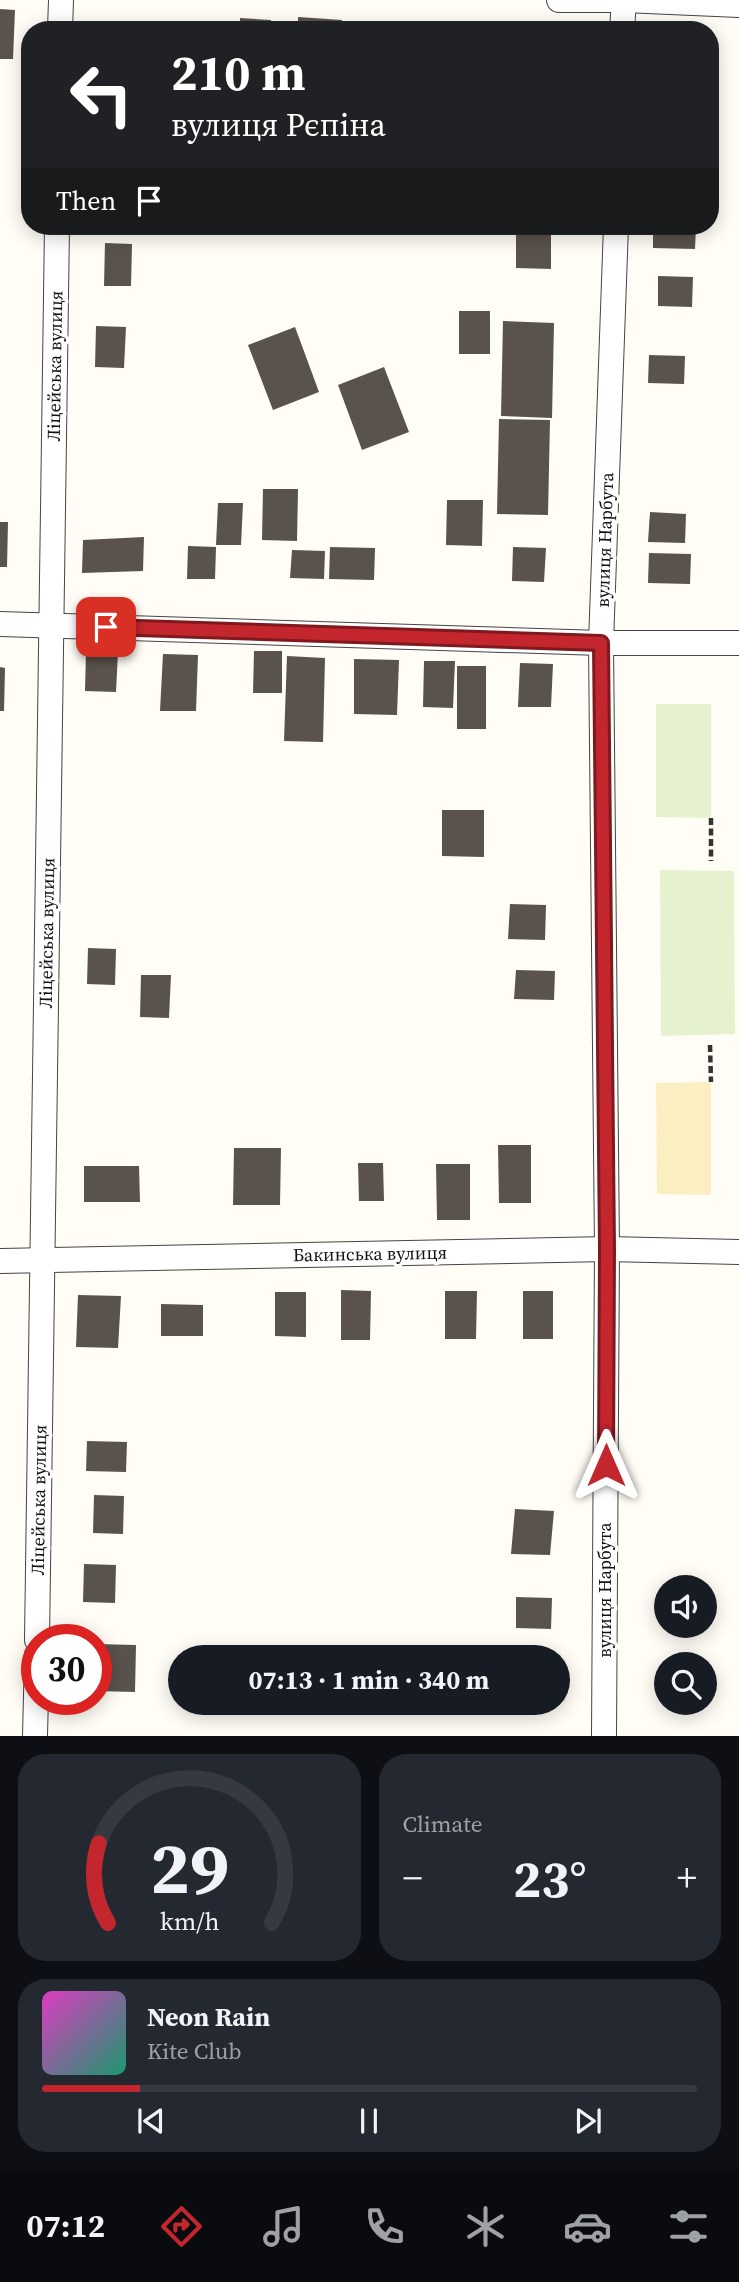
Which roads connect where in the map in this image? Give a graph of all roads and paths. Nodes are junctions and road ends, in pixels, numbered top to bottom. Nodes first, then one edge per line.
1 (61, 0) edge
2 (559, 0) edge
3 (624, 0) edge
4 (739, 5) edge
5 (60, 21) edge
6 (623, 21) edge
7 (57, 235) edge
8 (616, 235) edge
9 (0, 624) edge
10 (51, 625) junction
11 (601, 643) junction
12 (739, 643) edge
13 (711, 818) dead end
14 (711, 860) dead end
15 (710, 1045) dead end
16 (711, 1082) dead end
17 (607, 1249) junction
18 (739, 1252) edge
19 (0, 1261) edge
20 (43, 1261) junction
21 (37, 1624) edge
22 (36, 1715) edge
23 (35, 1736) edge
24 (604, 1736) edge

1 - 5 street
2 - 3 street
3 - 4 street
3 - 6 street
7 - 10 street, Ліцейська вулиця
8 - 11 street, вулиця Нарбута
9 - 10 street
10 - 11 street
10 - 20 street, Ліцейська вулиця
11 - 12 street
11 - 17 street, вулиця Нарбута
13 - 14 path
15 - 16 path
17 - 18 street, Бакинська вулиця
17 - 20 street, Бакинська вулиця
17 - 24 street, вулиця Нарбута
19 - 20 street, Бакинська вулиця
20 - 21 street, Ліцейська вулиця
22 - 23 street

